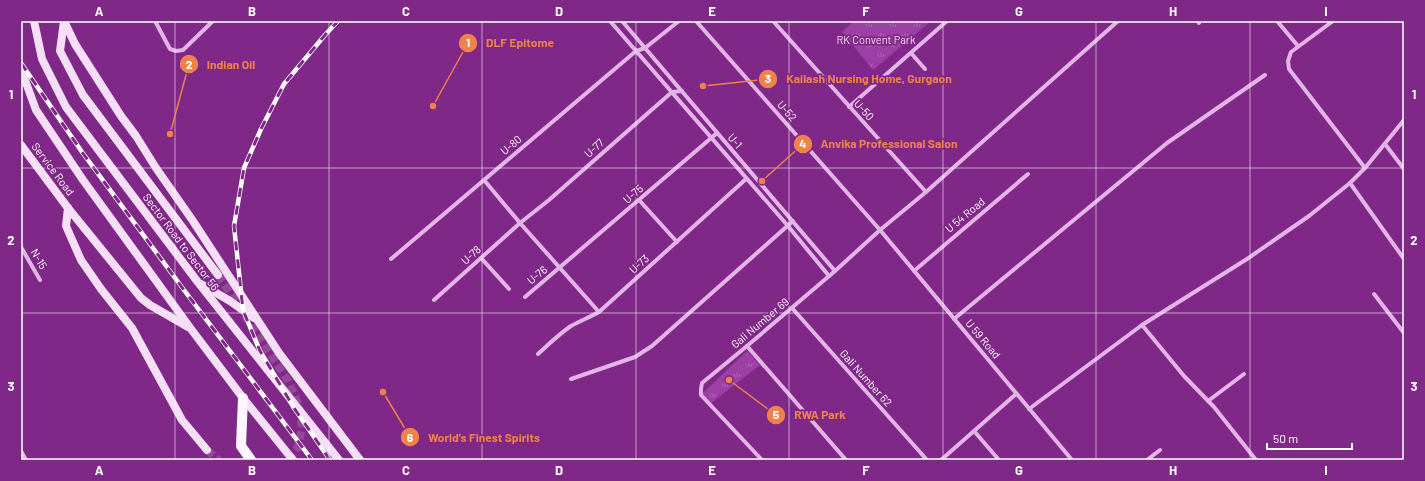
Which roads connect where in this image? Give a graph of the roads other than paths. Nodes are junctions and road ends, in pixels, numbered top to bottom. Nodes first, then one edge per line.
1 (34, 21) edge
2 (64, 21) edge
3 (155, 21) edge
4 (213, 21) edge
5 (610, 21) edge
6 (622, 21) edge
7 (679, 21) edge
8 (696, 21) edge
9 (773, 21) edge
10 (947, 21) edge
11 (1118, 21) edge
12 (1277, 21) edge
13 (1334, 21) edge
14 (1298, 46) junction
15 (645, 48) junction
16 (636, 51) junction
17 (911, 53) junction
18 (21, 69) edge
19 (925, 69) dead end
20 (1265, 75) dead end
21 (682, 91) junction
22 (672, 92) junction
23 (849, 108) junction
24 (1404, 120) edge
25 (717, 133) junction
26 (711, 138) junction
27 (1385, 144) junction
28 (21, 145) edge
29 (1365, 168) junction
30 (1404, 169) edge
31 (1028, 174) dead end
32 (746, 179) junction
33 (484, 180) junction
34 (1350, 184) junction
35 (926, 192) junction
36 (639, 200) junction
37 (68, 208) junction
38 (793, 221) junction
39 (520, 223) junction
40 (788, 226) junction
41 (880, 230) junction
42 (676, 242) junction
43 (21, 247) edge
44 (481, 258) junction
45 (391, 259) dead end
46 (1404, 259) edge
47 (561, 268) junction
48 (835, 271) junction
49 (914, 271) junction
50 (218, 275) tunnel mouth
51 (829, 276) junction
52 (40, 280) dead end
53 (197, 281) junction
54 (509, 289) dead end
55 (1374, 294) dead end
56 (524, 297) dead end
57 (434, 300) dead end
58 (792, 308) junction
59 (599, 312) junction
60 (954, 319) junction
61 (260, 324) junction
62 (1142, 325) junction
63 (191, 329) junction
64 (1404, 332) edge
65 (748, 346) junction
66 (538, 354) dead end
67 (1244, 374) dead end
68 (571, 379) dead end
69 (1016, 394) junction
70 (243, 398) junction
71 (1208, 401) junction
72 (1029, 409) junction
73 (974, 431) junction
74 (207, 450) tunnel mouth
75 (1160, 450) dead end
76 (21, 451) edge
77 (26, 460) edge
78 (251, 460) edge
79 (293, 460) edge
80 (339, 460) edge
81 (360, 460) edge
82 (762, 460) edge
83 (846, 460) edge
84 (927, 460) edge
85 (941, 460) edge
86 (999, 460) edge
87 (1072, 460) edge
88 (1146, 460) edge
89 (1256, 460) edge

1 - 53 street, Sector Road to Sector 56
2 - 50 street
2 - 61 street
3 - 4 street
5 - 16 street, U-1
6 - 15 street, U-1
7 - 15 street
8 - 41 street, U-52
9 - 23 street, U-50
10 - 17 street
11 - 35 street, Gali Number 69
12 - 14 street
13 - 14 street
14 - 29 street
15 - 16 street, U-80
15 - 21 street, U-1
16 - 22 street, U-1
16 - 33 street, U-80
17 - 19 street
17 - 23 street
18 - 63 street
20 - 60 street
21 - 22 street
21 - 25 street, U-1
22 - 26 street, U-1
22 - 39 street, U-77
23 - 35 street, U-50
24 - 27 street
25 - 26 street, U-75
25 - 38 street, U-1
26 - 32 street, U-1
26 - 36 street, U-75
27 - 29 street
27 - 30 street
28 - 37 street, Service Road
29 - 34 street
31 - 49 street, U 54 Road
32 - 40 street, U-1
32 - 42 street, U-73
33 - 39 street
33 - 45 street, U-80
34 - 46 street
34 - 62 street
35 - 41 street, Gali Number 69
36 - 42 street
36 - 47 street, U-75
37 - 63 street, Service Road
37 - 74 street
38 - 40 street
38 - 48 street, U-1
39 - 44 street, U-78
39 - 47 street
40 - 51 street, U-1
40 - 68 street
41 - 48 street, Gali Number 69
41 - 49 street, U 59 Road
42 - 59 street, U-73
43 - 52 street, N-15
44 - 54 street
44 - 57 street, U-78
47 - 56 street, U-76
47 - 59 street
48 - 51 street, Gali Number 69
49 - 60 street, U 59 Road
51 - 58 street, Gali Number 69
53 - 61 street
53 - 80 street, Sector Road to Sector 56
55 - 64 street
58 - 65 street, Gali Number 69
58 - 84 street, Gali Number 62
59 - 66 street, U-73
60 - 69 street, U 59 Road
61 - 81 street
62 - 71 street
62 - 72 street
63 - 70 street
65 - 82 street, Gali Number 69
65 - 83 street
67 - 71 street
69 - 72 street, U 59 Road
69 - 73 street
70 - 78 main road
70 - 79 street
71 - 89 street
72 - 87 street, U 59 Road
73 - 85 street
73 - 86 street
75 - 88 street
76 - 77 street

